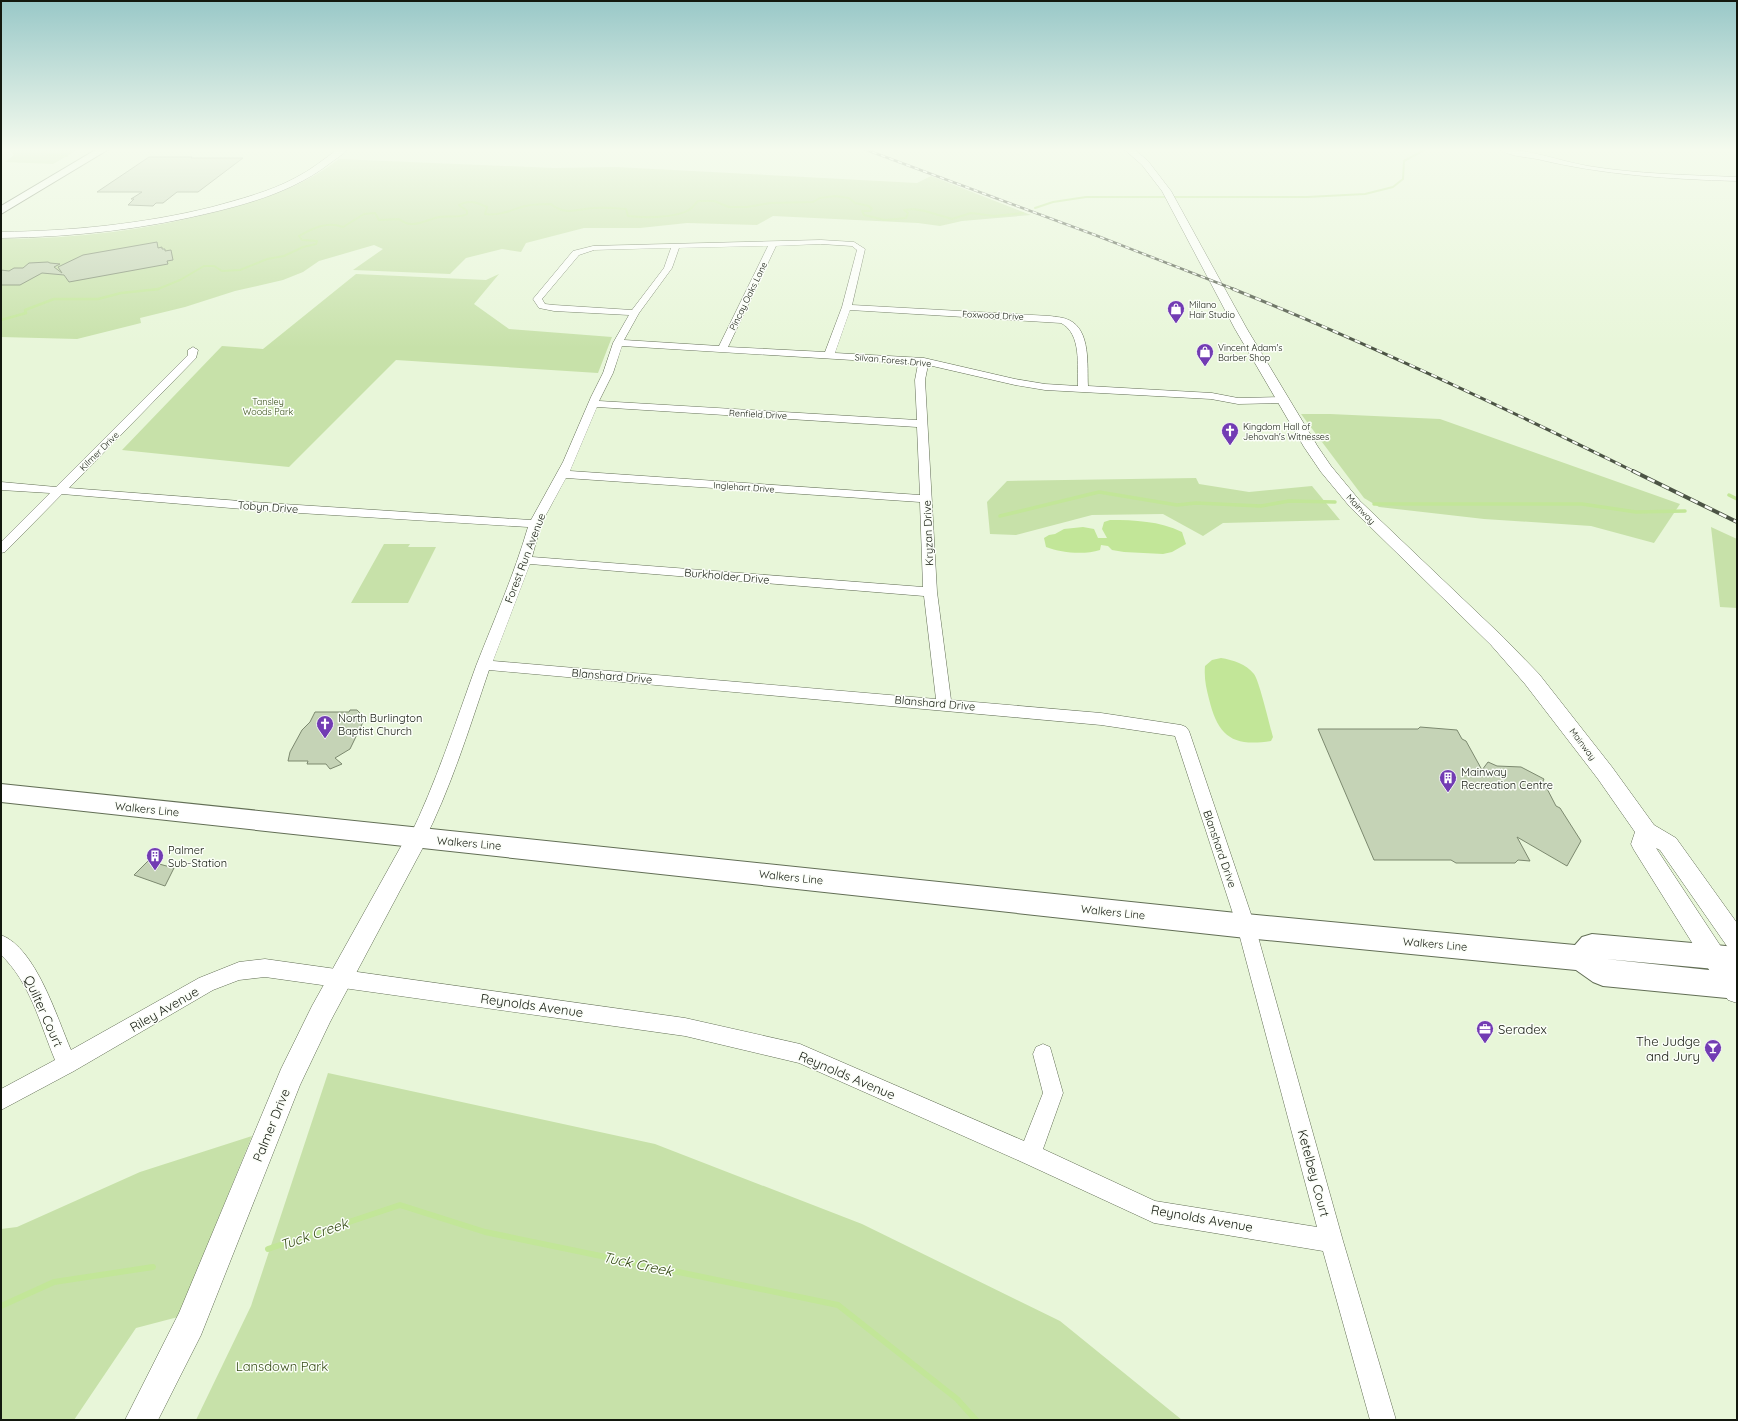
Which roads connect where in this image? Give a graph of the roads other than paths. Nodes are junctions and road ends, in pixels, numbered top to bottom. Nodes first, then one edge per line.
1 (190, 215) edge
2 (1179, 215) edge
3 (1, 235) edge
4 (773, 243) junction
5 (676, 246) junction
6 (847, 307) junction
7 (635, 313) junction
8 (618, 343) junction
9 (722, 349) junction
10 (193, 350) dead end
11 (829, 355) junction
12 (924, 361) junction
13 (1082, 389) junction
14 (1283, 400) junction
15 (594, 404) junction
16 (921, 424) junction
17 (562, 474) junction
18 (1, 486) edge
19 (60, 490) junction
20 (926, 499) junction
21 (535, 524) junction
22 (1, 549) edge
23 (525, 560) junction
24 (930, 592) junction
25 (484, 665) junction
26 (944, 704) junction
27 (1, 793) edge
28 (1646, 831) junction
29 (417, 838) junction
30 (1246, 926) junction
31 (1737, 942) edge
32 (1, 943) edge
33 (1581, 958) junction
34 (1726, 958) edge
35 (341, 978) junction
36 (1735, 988) edge
37 (1043, 1054) dead end
38 (67, 1064) junction
39 (1, 1100) edge
40 (1030, 1154) junction
41 (1332, 1241) junction
42 (141, 1420) edge
43 (1383, 1420) edge

1 - 3 street
2 - 14 street, Mainway
4 - 5 street
4 - 6 street
4 - 9 street, Pincay Oaks Lane
5 - 7 street, Forest Run Avenue
5 - 7 street
6 - 11 street
6 - 13 street, Foxwood Drive
7 - 8 street, Forest Run Avenue
8 - 9 street, Silvan Forest Drive
8 - 15 street, Forest Run Avenue
9 - 11 street, Silvan Forest Drive
10 - 19 street, Kilmer Drive
11 - 12 street, Silvan Forest Drive
12 - 13 street, Silvan Forest Drive
12 - 16 street, Kryzan Drive
13 - 14 street, Silvan Forest Drive
14 - 28 street, Mainway
15 - 16 street, Renfield Drive
15 - 17 street, Forest Run Avenue
16 - 20 street, Kryzan Drive
17 - 20 street, Inglehart Drive
17 - 21 street, Forest Run Avenue
18 - 19 street, Tobyn Drive
19 - 21 street, Tobyn Drive
19 - 22 street, Kilmer Drive
20 - 24 street, Kryzan Drive
21 - 23 street, Forest Run Avenue
23 - 24 street, Burkholder Drive
23 - 25 street, Forest Run Avenue
24 - 26 street, Kryzan Drive
25 - 26 street, Blanshard Drive
25 - 29 street, Forest Run Avenue
26 - 30 street, Blanshard Drive
27 - 29 main road, Walkers Line
28 - 31 street, Mainway
28 - 34 street
29 - 30 main road, Walkers Line
29 - 35 street, Palmer Drive
30 - 33 main road, Walkers Line
30 - 41 street, Ketelbey Court
32 - 38 street, Quilter Court
33 - 34 main road
33 - 36 main road
34 - 36 street
35 - 38 street, Riley Avenue
35 - 40 street, Reynolds Avenue
35 - 42 street, Palmer Drive
37 - 40 street
38 - 39 street, Riley Avenue
40 - 41 street, Reynolds Avenue
41 - 43 street, Ketelbey Court

